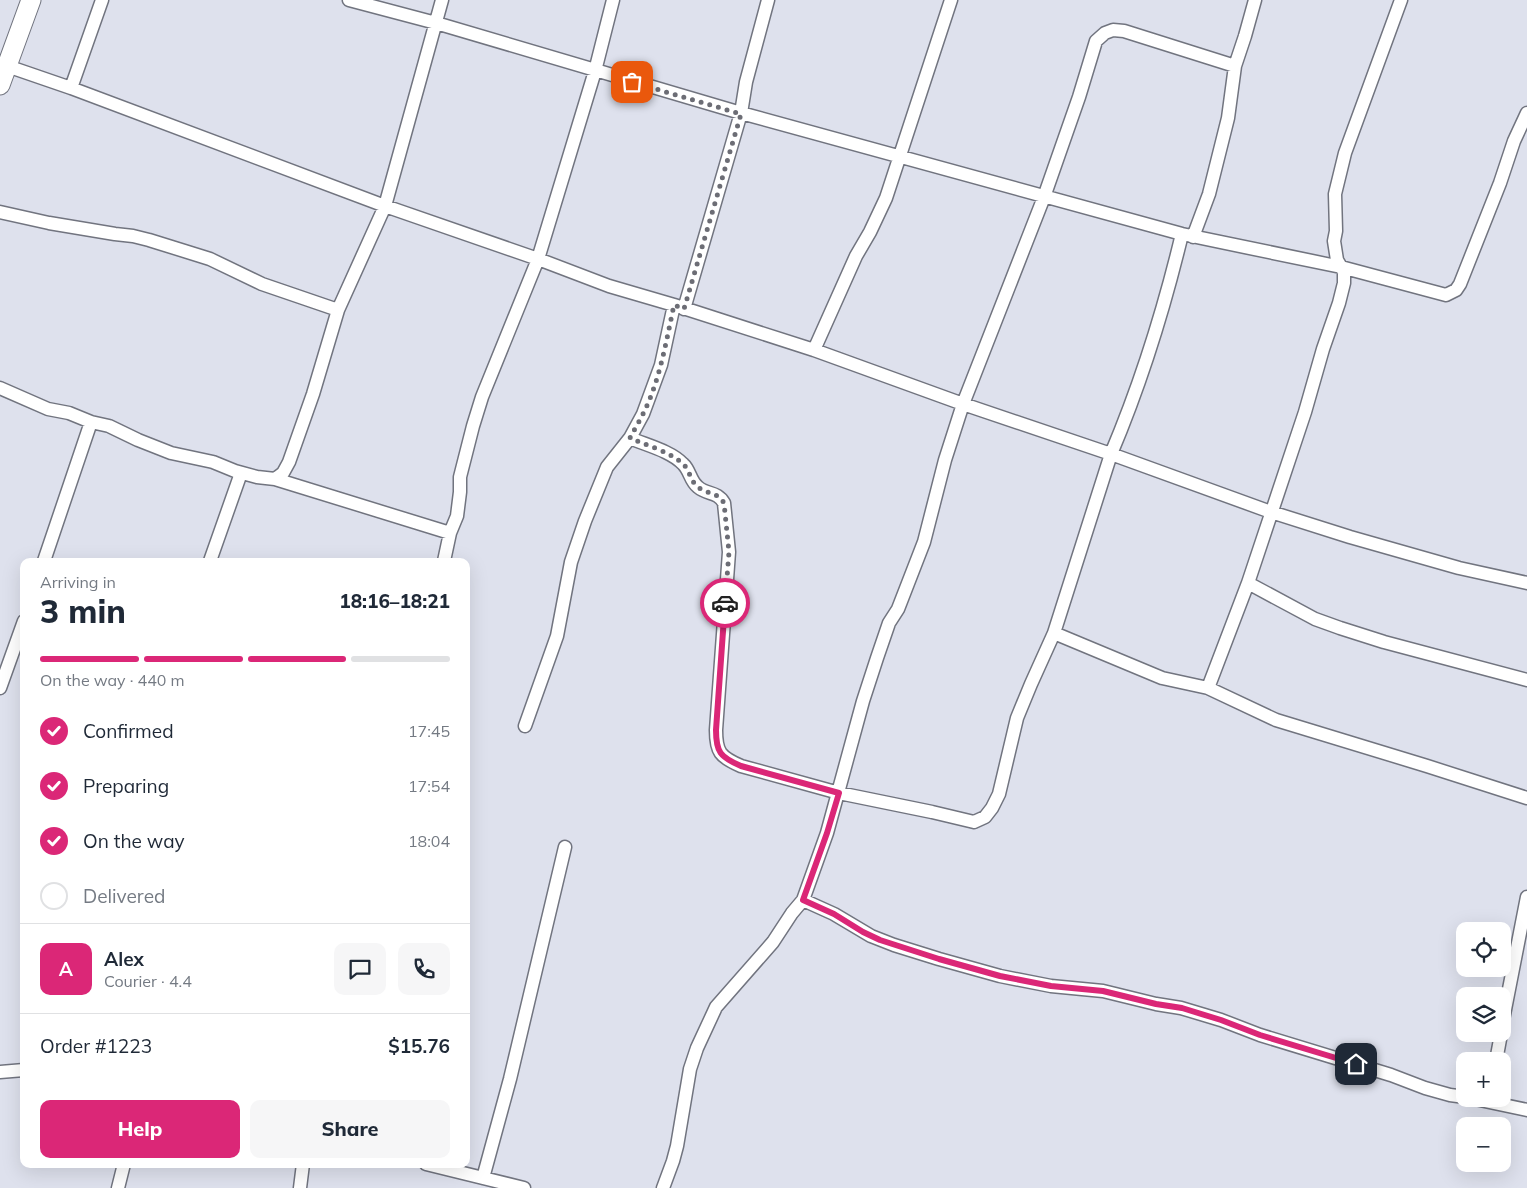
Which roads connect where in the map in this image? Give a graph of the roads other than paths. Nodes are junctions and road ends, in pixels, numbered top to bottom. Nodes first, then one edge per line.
1 (31, 0) edge
2 (102, 0) edge
3 (349, 0) edge
4 (442, 0) edge
5 (613, 0) edge
6 (768, 0) edge
7 (951, 0) edge
8 (1255, 0) edge
9 (1401, 0) edge
10 (436, 23) junction
11 (7, 66) junction
12 (1235, 66) junction
13 (595, 71) junction
14 (0, 85) edge
15 (71, 88) junction
16 (1527, 113) edge
17 (741, 114) junction
18 (900, 156) junction
19 (1044, 196) junction
20 (385, 206) junction
21 (0, 212) edge
22 (1188, 235) junction
23 (538, 259) junction
24 (1341, 267) junction
25 (679, 307) junction
26 (338, 310) junction
27 (814, 350) junction
28 (0, 388) edge
29 (963, 404) junction
30 (91, 422) junction
31 (630, 438) junction
32 (1110, 454) junction
33 (241, 473) junction
34 (275, 479) junction
35 (1271, 512) junction
36 (450, 533) junction
37 (45, 558) edge
38 (211, 558) edge
39 (445, 558) edge
40 (1527, 583) edge
41 (1248, 584) junction
42 (20, 632) edge
43 (1054, 633) junction
44 (1527, 680) edge
45 (0, 688) edge
46 (1208, 688) junction
47 (525, 726) dead end
48 (839, 793) junction
49 (1527, 798) edge
50 (565, 847) dead end
51 (1527, 897) edge
52 (803, 900) junction
53 (1509, 987) edge
54 (20, 1070) edge
55 (0, 1072) edge
56 (1456, 1096) edge
57 (1511, 1106) edge
58 (1527, 1110) edge
59 (123, 1168) edge
60 (302, 1168) edge
61 (442, 1168) edge
62 (483, 1178) junction
63 (118, 1188) edge
64 (300, 1188) edge
65 (524, 1188) edge
66 (663, 1188) edge

1 - 11 street
2 - 15 street
3 - 10 street
4 - 10 street
5 - 13 street
6 - 17 street
7 - 18 street
8 - 12 street
9 - 24 street
10 - 13 street
10 - 20 street
11 - 14 street
11 - 15 street
12 - 19 street
12 - 22 street
13 - 17 street
13 - 23 street
15 - 20 street
16 - 24 street
17 - 18 street
17 - 25 street
18 - 19 street
18 - 27 street
19 - 22 street
19 - 29 street
20 - 23 street
20 - 26 street
21 - 26 street
22 - 24 street
22 - 32 street
23 - 25 street
23 - 36 street
24 - 35 street
25 - 27 street
25 - 31 street
26 - 34 street
27 - 29 street
28 - 30 street
29 - 32 street
29 - 48 street
30 - 33 street
30 - 37 street
31 - 47 street
31 - 48 street
32 - 35 street
32 - 43 street
33 - 34 street
33 - 38 street
34 - 36 street
35 - 40 street
35 - 41 street
36 - 39 street
41 - 44 street
41 - 46 street
42 - 45 street
43 - 46 street
43 - 48 street
46 - 49 street
48 - 52 street
50 - 62 street
51 - 53 street
52 - 56 street
52 - 66 street
54 - 55 street
57 - 58 street
59 - 63 street
60 - 64 street
61 - 62 street
62 - 65 street

